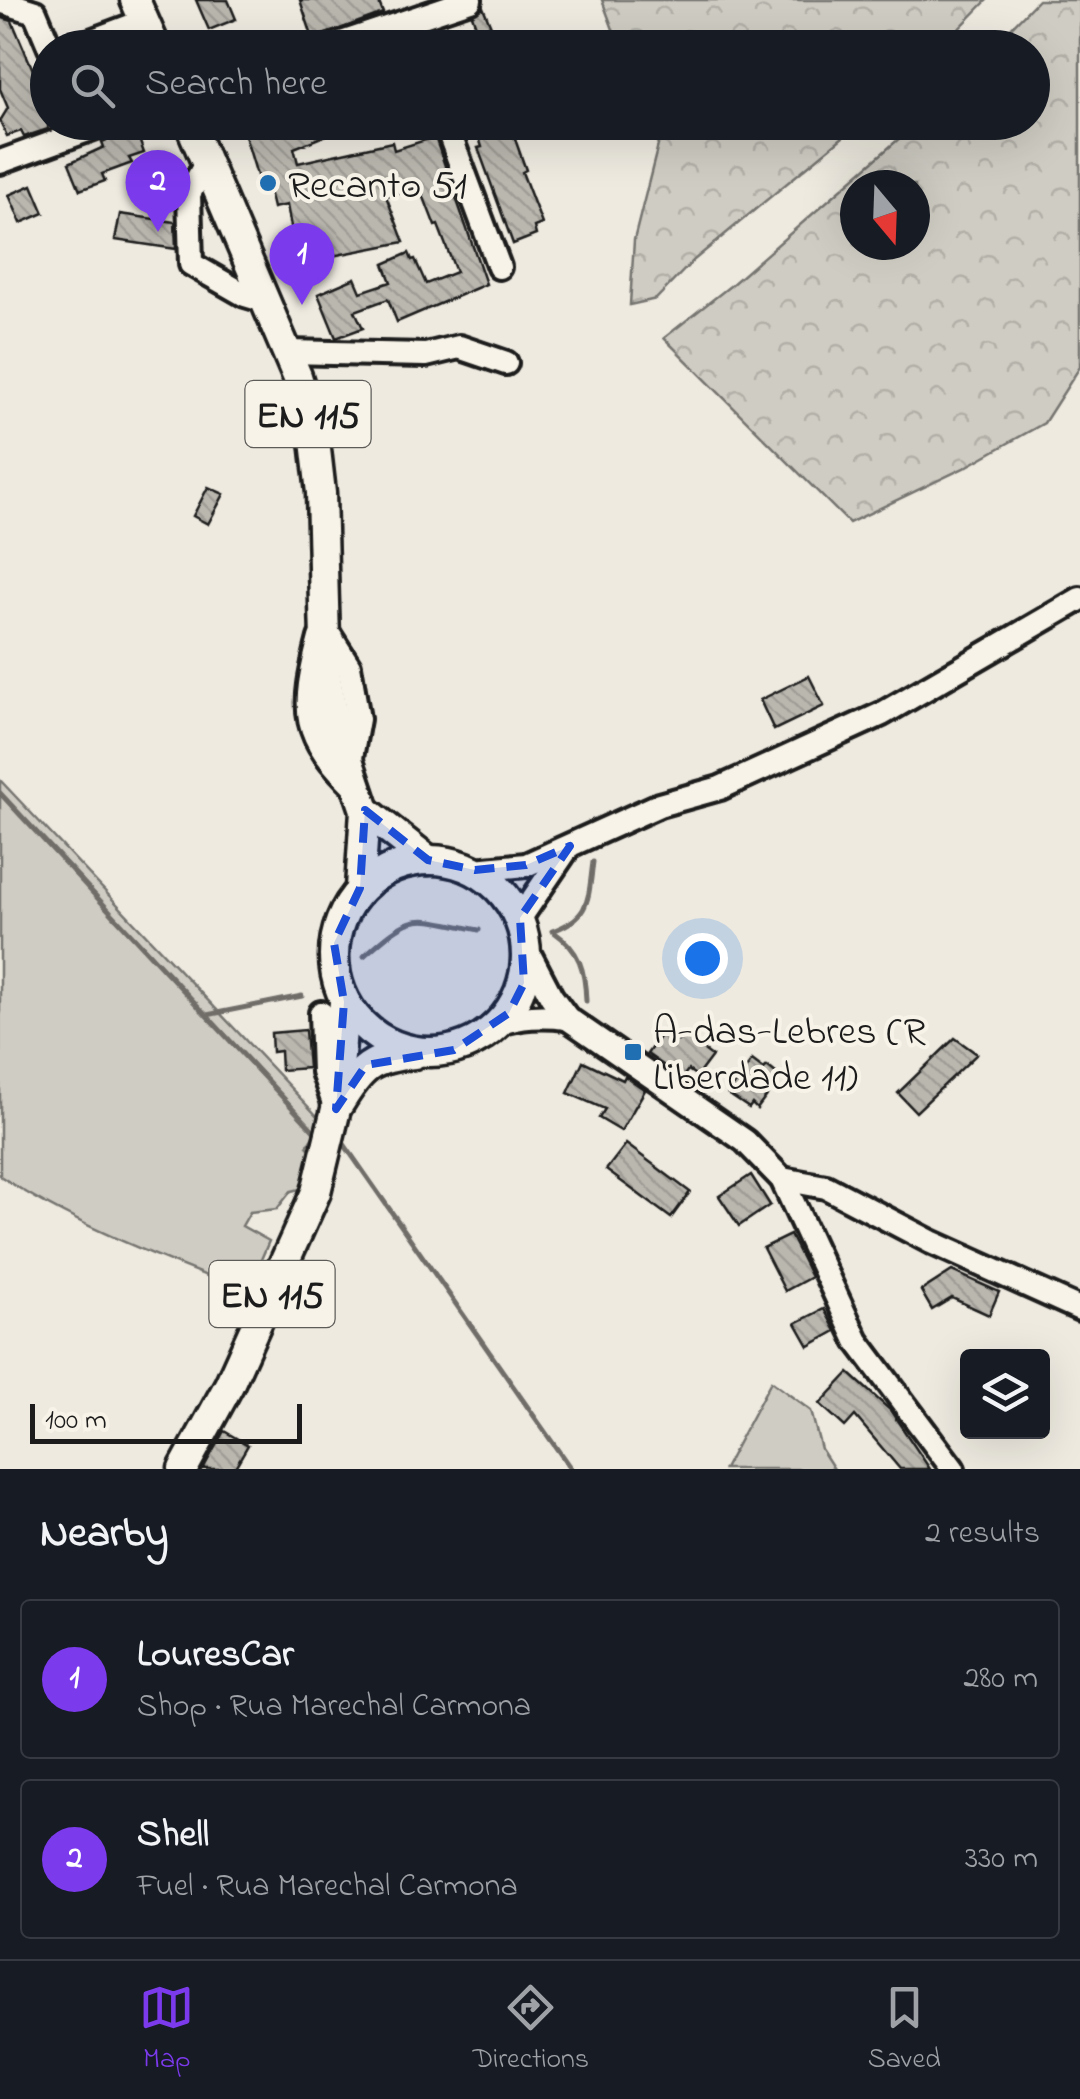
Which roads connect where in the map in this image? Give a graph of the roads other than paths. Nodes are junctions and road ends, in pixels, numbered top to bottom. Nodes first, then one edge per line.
1 (470, 0) edge
2 (0, 1) edge
3 (139, 11) edge
4 (408, 22) junction
5 (42, 30) edge
6 (105, 30) edge
7 (383, 30) edge
8 (411, 30) edge
9 (60, 140) edge
10 (196, 140) edge
11 (453, 140) edge
12 (0, 162) edge
13 (206, 163) junction
14 (499, 266) dead end
15 (265, 301) junction
16 (286, 352) junction
17 (506, 363) dead end
18 (1080, 599) edge
19 (357, 789) junction
20 (570, 846) junction
21 (428, 860) junction
22 (475, 870) junction
23 (360, 888) junction
24 (520, 918) junction
25 (527, 950) junction
26 (333, 1008) junction
27 (568, 1018) junction
28 (497, 1024) junction
29 (421, 1053) junction
30 (336, 1110) junction
31 (782, 1179) junction
32 (1080, 1310) edge
33 (183, 1469) edge
34 (952, 1469) edge

1 - 4 street
2 - 5 street
3 - 6 street
4 - 7 street
4 - 8 street
9 - 12 street
10 - 13 main road, EN 115
11 - 14 street
13 - 15 main road, EN 115
13 - 15 street
15 - 16 main road, EN 115
16 - 17 street
16 - 19 main road, EN 115
18 - 20 street
19 - 21 main road
19 - 23 main road, EN 115
20 - 22 street
20 - 24 street
21 - 22 main road
21 - 23 main road
22 - 24 main road, EN 115
23 - 26 main road, EN 115
24 - 25 main road, EN 115
25 - 27 street
25 - 28 main road, EN 115
26 - 29 main road
26 - 30 main road, EN 115
27 - 28 street
27 - 31 street
28 - 29 main road, EN 115
29 - 30 main road, EN 115
30 - 33 main road, EN 115
31 - 32 street
31 - 34 street

